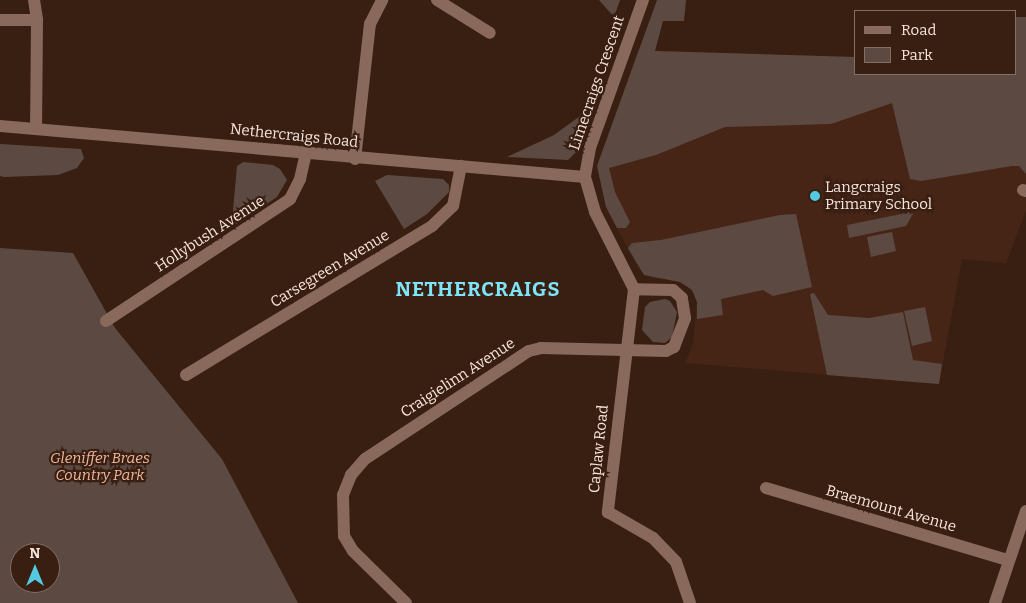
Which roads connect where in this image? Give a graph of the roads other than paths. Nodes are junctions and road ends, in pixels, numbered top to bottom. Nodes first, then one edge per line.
1 (34, 0) edge
2 (382, 0) edge
3 (437, 0) edge
4 (643, 0) edge
5 (0, 20) edge
6 (37, 20) junction
7 (490, 33) dead end
8 (0, 126) edge
9 (36, 129) junction
10 (306, 153) junction
11 (355, 159) junction
12 (461, 166) junction
13 (585, 177) junction
14 (634, 289) junction
15 (106, 321) dead end
16 (626, 351) junction
17 (186, 375) dead end
18 (766, 488) dead end
19 (1026, 511) edge
20 (1008, 560) junction
21 (406, 603) edge
22 (690, 603) edge
23 (995, 603) edge

1 - 6 street
2 - 11 street
3 - 7 street
4 - 13 street, Limecraigs Crescent
5 - 6 street
6 - 9 street
8 - 9 street, Nethercraigs Road
9 - 10 street, Nethercraigs Road
10 - 11 street, Nethercraigs Road
10 - 15 street, Hollybush Avenue
11 - 12 street, Nethercraigs Road
12 - 13 street, Nethercraigs Road
12 - 17 street, Carsegreen Avenue
13 - 14 street
14 - 16 street
14 - 16 street, Craigielinn Avenue
16 - 21 street, Craigielinn Avenue
16 - 22 street, Caplaw Road
18 - 20 street, Braemount Avenue
19 - 20 street
20 - 23 street

